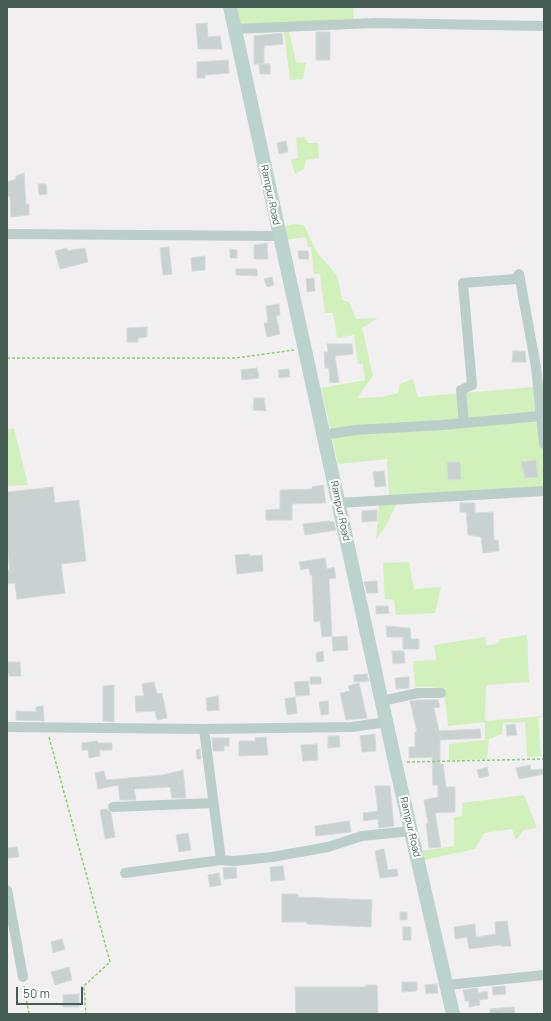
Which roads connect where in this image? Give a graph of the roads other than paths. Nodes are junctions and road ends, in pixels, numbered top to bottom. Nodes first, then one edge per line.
1 (230, 7) edge
2 (544, 26) edge
3 (235, 29) junction
4 (7, 234) edge
5 (279, 236) junction
6 (542, 416) junction
7 (464, 423) junction
8 (323, 435) junction
9 (544, 444) edge
10 (544, 491) edge
11 (338, 503) junction
12 (441, 693) dead end
13 (382, 700) junction
14 (386, 722) junction
15 (7, 727) edge
16 (204, 729) junction
17 (213, 803) junction
18 (113, 807) dead end
19 (411, 831) junction
20 (221, 860) junction
21 (125, 873) dead end
22 (7, 890) edge
23 (544, 975) edge
24 (23, 977) road end
25 (447, 985) junction
26 (453, 1014) edge

1 - 3 main road, Rampur Road
2 - 3 street
3 - 5 main road, Rampur Road
4 - 5 street
5 - 8 main road, Rampur Road
6 - 7 street
6 - 7 street
6 - 9 street
7 - 8 street
8 - 11 main road, Rampur Road
10 - 11 street
11 - 13 main road, Rampur Road
12 - 13 street
13 - 14 main road, Rampur Road
14 - 16 street
14 - 19 main road, Rampur Road
15 - 16 street
16 - 17 street
17 - 18 street
17 - 20 street
19 - 20 street
19 - 25 main road, Rampur Road
20 - 21 street
22 - 24 street
23 - 25 street
25 - 26 main road, Rampur Road

